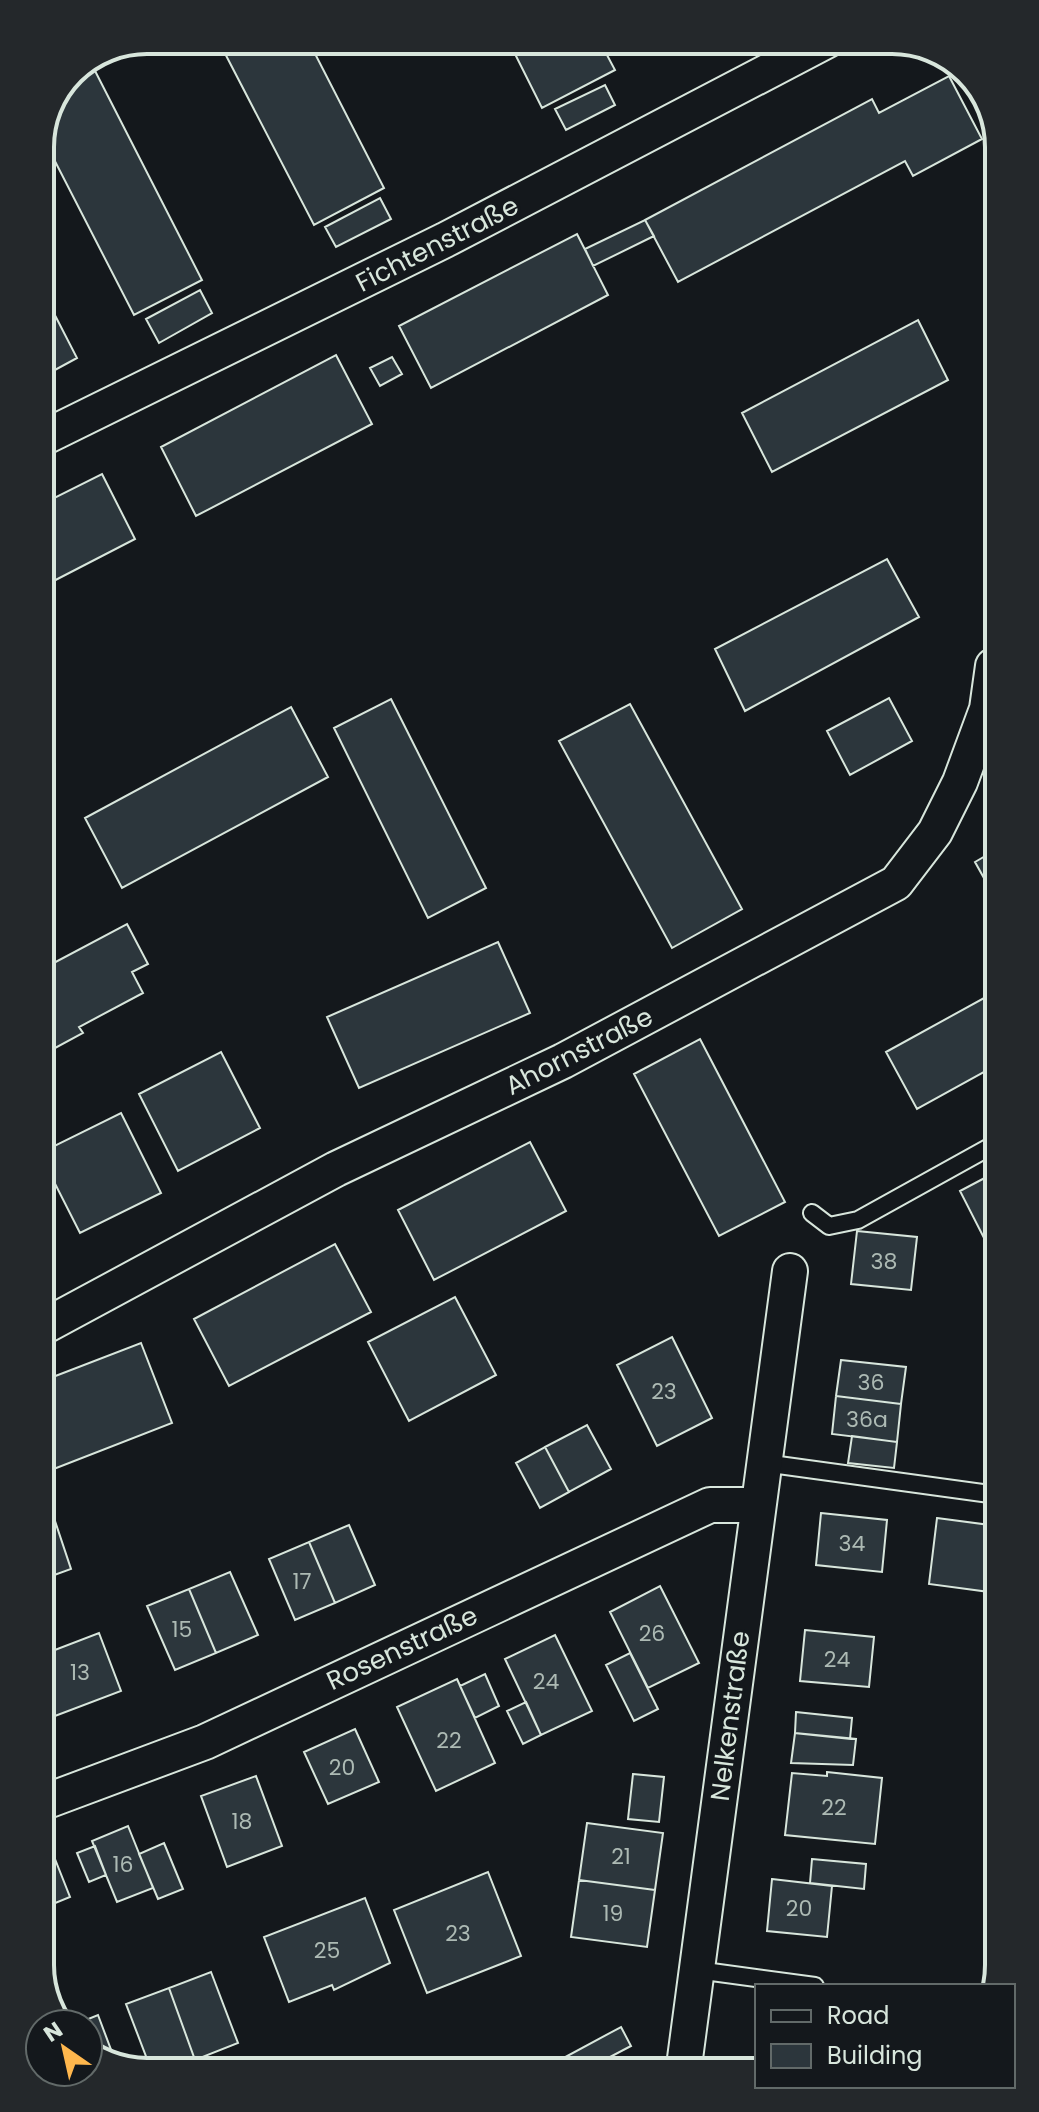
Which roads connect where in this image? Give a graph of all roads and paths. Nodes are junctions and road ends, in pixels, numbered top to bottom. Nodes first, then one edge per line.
1 (801, 54) edge
2 (54, 433) edge
3 (985, 714) edge
4 (985, 1150) edge
5 (812, 1213) dead end
6 (790, 1271) dead end
7 (54, 1321) edge
8 (764, 1463) junction
9 (985, 1493) edge
10 (758, 1505) junction
11 (54, 1798) edge
12 (697, 1970) junction
13 (800, 1984) edge
14 (685, 2058) edge

1 - 2 street, Fichtenstraße
3 - 7 street, Ahornstraße
4 - 5 lane
6 - 8 street, Nelkenstraße
8 - 9 lane
8 - 10 street, Nelkenstraße
10 - 11 street, Rosenstraße
10 - 12 street, Nelkenstraße
12 - 13 lane
12 - 14 street, Nelkenstraße

